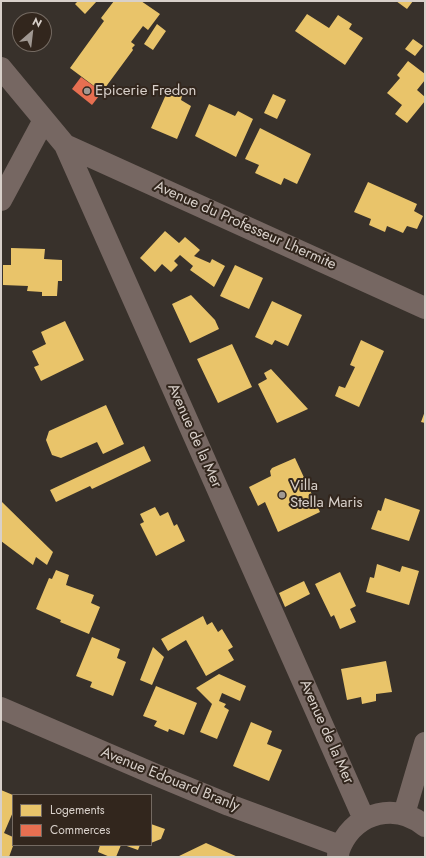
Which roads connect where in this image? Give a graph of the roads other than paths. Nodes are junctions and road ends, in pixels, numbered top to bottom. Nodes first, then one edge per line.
1 (1, 68) edge
2 (44, 120) junction
3 (65, 144) junction
4 (1, 200) edge
5 (425, 308) edge
6 (1, 708) edge
7 (425, 743) edge
8 (404, 814) junction
9 (364, 819) junction
10 (425, 826) edge
11 (339, 852) edge

1 - 2 street, Avenue de la Mer
2 - 3 street, Avenue de la Mer
2 - 4 street
3 - 5 street, Avenue du Professeur Lhermite
3 - 9 street, Avenue de la Mer
6 - 11 street, Avenue Edouard Branly
7 - 8 street
8 - 9 street
8 - 10 street
9 - 11 street

